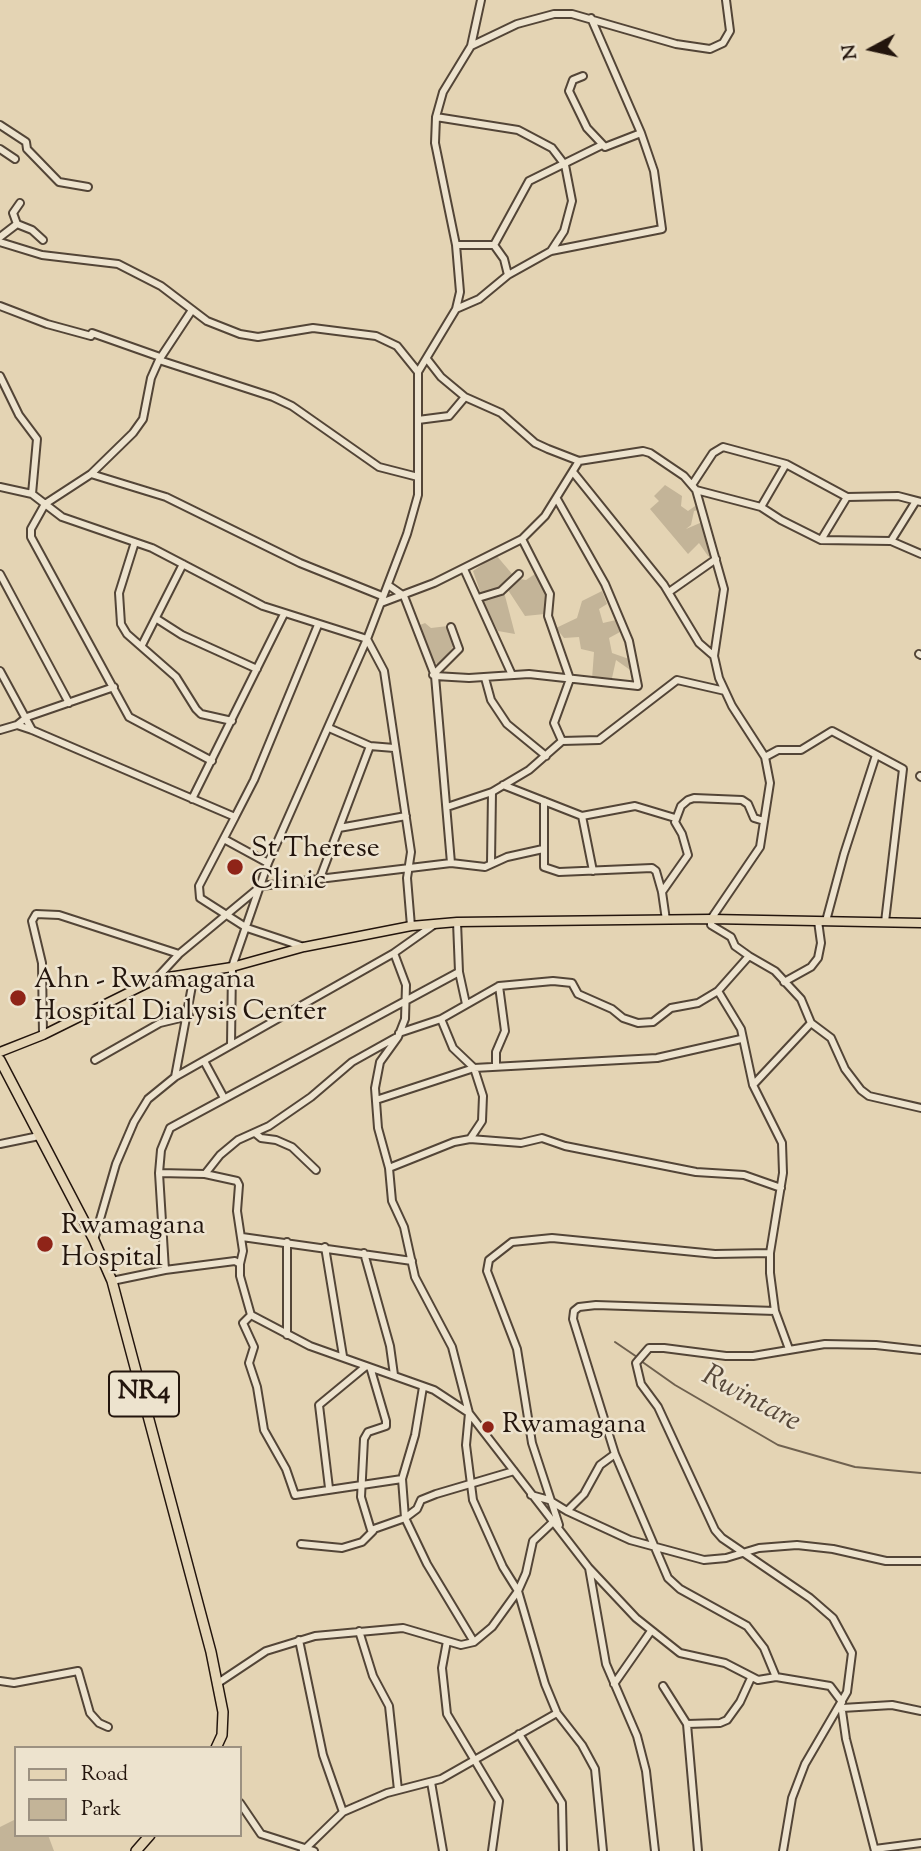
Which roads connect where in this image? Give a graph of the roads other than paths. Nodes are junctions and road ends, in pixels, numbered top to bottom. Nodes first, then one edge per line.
1 (481, 0) edge
2 (726, 0) edge
3 (591, 18) junction
4 (471, 46) junction
5 (583, 76) dead end
6 (436, 117) junction
7 (0, 125) edge
8 (641, 133) junction
9 (602, 145) junction
10 (0, 149) edge
11 (15, 159) dead end
12 (565, 164) junction
13 (88, 187) dead end
14 (20, 203) dead end
15 (16, 224) junction
16 (0, 239) edge
17 (43, 240) dead end
18 (456, 245) junction
19 (494, 245) junction
20 (551, 251) junction
21 (508, 275) junction
22 (0, 306) edge
23 (456, 309) junction
24 (192, 310) junction
25 (427, 359) junction
26 (159, 360) junction
27 (418, 372) junction
28 (0, 376) edge
29 (465, 397) junction
30 (418, 420) junction
31 (579, 461) junction
32 (786, 464) junction
33 (573, 472) junction
34 (91, 474) junction
35 (418, 477) junction
36 (0, 487) edge
37 (694, 487) junction
38 (32, 494) junction
39 (847, 498) junction
40 (557, 499) junction
41 (919, 502) edge
42 (46, 504) junction
43 (761, 506) junction
44 (522, 539) junction
45 (821, 540) junction
46 (891, 541) junction
47 (135, 542) junction
48 (921, 554) edge
49 (716, 559) junction
50 (183, 564) junction
51 (464, 569) junction
52 (0, 574) edge
53 (519, 574) dead end
54 (388, 585) junction
55 (669, 592) junction
56 (404, 596) junction
57 (478, 598) junction
58 (382, 599) junction
59 (284, 614) junction
60 (158, 619) junction
61 (318, 625) junction
62 (451, 627) dead end
63 (367, 639) junction
64 (142, 645) junction
65 (714, 656) junction
66 (257, 669) junction
67 (0, 671) edge
68 (512, 674) junction
69 (434, 676) junction
70 (485, 678) junction
71 (570, 679) junction
72 (114, 687) junction
73 (726, 691) junction
74 (69, 703) junction
75 (27, 717) junction
76 (232, 722) junction
77 (17, 725) junction
78 (329, 728) junction
79 (0, 730) edge
80 (32, 730) junction
81 (562, 741) junction
82 (370, 746) junction
83 (394, 748) junction
84 (876, 755) junction
85 (546, 756) junction
86 (765, 757) junction
87 (212, 761) junction
88 (503, 785) junction
89 (492, 792) junction
90 (192, 799) junction
91 (544, 801) junction
92 (447, 807) junction
93 (405, 816) junction
94 (582, 816) junction
95 (234, 817) junction
96 (675, 818) junction
97 (764, 821) junction
98 (340, 828) junction
99 (224, 839) junction
100 (543, 849) junction
101 (268, 863) junction
102 (451, 863) junction
103 (491, 863) junction
104 (409, 868) junction
105 (593, 871) junction
106 (320, 877) junction
107 (261, 886) junction
108 (662, 892) junction
109 (224, 916) junction
110 (711, 919) junction
111 (666, 920) junction
112 (778, 920) junction
113 (690, 921) junction
114 (822, 921) junction
115 (457, 922) junction
116 (524, 922) junction
117 (886, 922) junction
118 (435, 923) junction
119 (921, 923) edge
120 (411, 926) junction
121 (247, 928) junction
122 (304, 947) junction
123 (394, 953) junction
124 (179, 954) junction
125 (749, 956) junction
126 (232, 967) junction
127 (459, 972) junction
128 (194, 975) junction
129 (156, 979) junction
130 (785, 982) junction
131 (499, 986) junction
132 (718, 991) junction
133 (407, 1001) junction
134 (466, 1004) junction
135 (189, 1016) junction
136 (441, 1019) junction
137 (811, 1023) junction
138 (43, 1035) junction
139 (398, 1035) junction
140 (741, 1039) junction
141 (231, 1045) junction
142 (0, 1052) edge
143 (0, 1060) edge
144 (95, 1060) dead end
145 (204, 1061) junction
146 (496, 1066) junction
147 (474, 1068) junction
148 (175, 1077) junction
149 (753, 1085) junction
150 (224, 1098) junction
151 (376, 1100) junction
152 (921, 1108) edge
153 (255, 1133) junction
154 (38, 1136) junction
155 (470, 1139) junction
156 (0, 1144) edge
157 (389, 1168) junction
158 (316, 1170) dead end
159 (159, 1173) junction
160 (205, 1174) junction
161 (781, 1188) junction
162 (242, 1237) junction
163 (94, 1240) junction
164 (287, 1242) junction
165 (325, 1247) junction
166 (364, 1253) junction
167 (770, 1253) junction
168 (412, 1261) junction
169 (240, 1264) junction
170 (165, 1270) junction
171 (113, 1281) junction
172 (775, 1311) junction
173 (251, 1315) junction
174 (287, 1335) junction
175 (789, 1349) junction
176 (921, 1350) edge
177 (343, 1356) junction
178 (368, 1369) junction
179 (394, 1375) junction
180 (423, 1387) junction
181 (469, 1413) junction
182 (615, 1454) junction
183 (514, 1471) junction
184 (402, 1479) junction
185 (361, 1483) junction
186 (471, 1486) junction
187 (329, 1488) junction
188 (530, 1494) junction
189 (549, 1500) junction
190 (567, 1511) junction
191 (405, 1518) junction
192 (556, 1525) junction
193 (373, 1531) junction
194 (302, 1544) dead end
195 (652, 1545) junction
196 (741, 1552) junction
197 (921, 1562) edge
198 (589, 1568) junction
199 (518, 1591) junction
200 (359, 1631) junction
201 (651, 1631) junction
202 (299, 1640) junction
203 (447, 1641) junction
204 (474, 1642) junction
205 (776, 1677) junction
206 (751, 1678) junction
207 (0, 1681) edge
208 (218, 1683) junction
209 (614, 1684) junction
210 (663, 1686) dead end
211 (842, 1705) junction
212 (921, 1711) edge
213 (557, 1713) junction
214 (687, 1724) junction
215 (108, 1727) dead end
216 (519, 1734) junction
217 (222, 1735) junction
218 (217, 1746) edge
219 (225, 1746) edge
220 (474, 1760) junction
221 (432, 1782) junction
222 (398, 1790) junction
223 (242, 1806) edge
224 (343, 1812) junction
225 (148, 1837) edge
226 (921, 1843) edge
227 (304, 1849) edge
228 (875, 1850) edge
229 (136, 1851) edge
230 (314, 1851) edge
231 (443, 1851) edge
232 (492, 1851) edge
233 (563, 1851) edge
234 (603, 1851) edge
235 (655, 1851) edge
236 (698, 1851) edge
237 (783, 1851) edge

1 - 4 street
2 - 3 street
3 - 4 street
3 - 8 street
4 - 6 street
5 - 9 street
6 - 12 street
6 - 18 street
7 - 13 street
8 - 9 street
8 - 20 street
9 - 12 street
10 - 11 street
12 - 19 street
12 - 20 street
14 - 15 street
15 - 16 street
15 - 17 street
16 - 24 street
18 - 19 street
18 - 23 street
19 - 21 street
20 - 21 street
21 - 23 street
22 - 26 street
23 - 25 street
24 - 26 street
24 - 27 street
25 - 27 street
25 - 29 street
26 - 34 street
26 - 35 street
27 - 30 street
28 - 38 street
29 - 30 street
29 - 31 street
30 - 35 street
31 - 33 street
31 - 37 street
32 - 37 street
32 - 39 street
32 - 43 street
33 - 40 street
33 - 55 street
34 - 42 street
34 - 58 street
35 - 54 street
36 - 38 street
37 - 43 street
37 - 49 street
38 - 42 street
39 - 41 street
39 - 45 street
40 - 44 street
40 - 71 street
41 - 46 street
42 - 47 street
42 - 72 street
43 - 45 street
44 - 51 street
44 - 71 street
45 - 46 street
46 - 48 street
47 - 50 street
47 - 64 street
49 - 55 street
49 - 65 street
50 - 59 street
50 - 60 street
51 - 56 street
51 - 57 street
52 - 74 street
53 - 57 street
54 - 56 street
54 - 58 street
55 - 65 street
56 - 58 street
56 - 69 street
57 - 68 street
58 - 63 street
59 - 61 street
59 - 66 street
60 - 64 street
60 - 66 street
61 - 63 street
61 - 95 street
62 - 69 street
63 - 78 street
63 - 83 street
64 - 76 street
65 - 73 street
66 - 76 street
67 - 75 street
68 - 70 street
68 - 71 street
69 - 70 street
69 - 92 street
70 - 85 street
71 - 81 street
72 - 74 street
72 - 87 street
73 - 81 street
73 - 86 street
74 - 75 street
75 - 77 street
75 - 80 street
76 - 87 street
77 - 79 street
77 - 80 street
78 - 82 street
78 - 101 street
80 - 90 street
81 - 85 street
82 - 83 street
82 - 98 street
83 - 93 street
84 - 86 street
84 - 114 street
84 - 117 street
85 - 88 street
86 - 97 street
87 - 90 street
88 - 89 street
88 - 91 street
89 - 92 street
89 - 103 street
90 - 95 street
91 - 94 street
91 - 100 street
92 - 102 street
93 - 98 street
93 - 104 street
94 - 96 street
94 - 105 street
95 - 99 street
96 - 97 street
96 - 108 street
97 - 110 street
98 - 106 street
99 - 101 street
99 - 109 street
100 - 103 street
100 - 105 street
101 - 107 street
102 - 103 street
102 - 104 street
104 - 106 street
104 - 120 street
105 - 108 street
106 - 107 street
107 - 109 street
107 - 121 street
108 - 111 street
109 - 121 street
109 - 124 street
110 - 112 main road
110 - 113 main road
110 - 125 street
111 - 113 main road
111 - 116 main road
112 - 113 street
112 - 114 main road
113 - 116 street
114 - 117 main road
114 - 130 street
115 - 116 main road
115 - 118 main road
115 - 127 street
117 - 119 main road
118 - 120 main road
118 - 123 street
120 - 122 main road
121 - 122 street
121 - 126 street
122 - 126 main road
123 - 133 street
123 - 141 street
124 - 129 street
124 - 138 street
125 - 130 street
125 - 132 street
126 - 128 main road
126 - 141 street
127 - 133 street
127 - 134 street
128 - 129 main road
128 - 135 street
129 - 138 main road
130 - 137 street
131 - 132 street
131 - 134 street
131 - 146 street
132 - 140 street
133 - 139 street
133 - 150 street
134 - 136 street
135 - 144 street
135 - 148 street
136 - 139 street
136 - 147 street
137 - 149 street
137 - 152 street
138 - 142 main road
139 - 151 street
139 - 153 street
140 - 146 street
140 - 149 street
141 - 145 street
143 - 154 highway, NR4
145 - 148 street
145 - 150 street
146 - 147 street
147 - 151 street
147 - 155 street
148 - 163 street
149 - 161 street
150 - 159 street
151 - 157 street
153 - 158 street
153 - 160 street
154 - 156 street
154 - 163 highway, NR4
155 - 157 street
155 - 161 street
157 - 168 street
159 - 160 street
159 - 170 street
160 - 162 street
161 - 167 street
162 - 164 street
162 - 169 street
163 - 171 highway, NR4
164 - 165 street
164 - 174 street
165 - 166 street
165 - 177 street
166 - 168 street
166 - 179 street
167 - 172 street
167 - 189 street
168 - 181 street
169 - 170 street
169 - 173 street
170 - 171 street
171 - 208 highway, NR4
172 - 175 street
172 - 182 street
173 - 174 street
173 - 187 street
174 - 177 street
175 - 176 street
175 - 196 street
177 - 178 street
178 - 179 street
178 - 185 street
178 - 187 street
179 - 180 street
180 - 181 street
180 - 184 street
181 - 183 street
181 - 186 street
182 - 190 street
182 - 195 street
183 - 186 street
183 - 188 street
184 - 185 street
184 - 191 street
185 - 187 street
185 - 193 street
186 - 191 street
186 - 199 street
188 - 189 street
188 - 192 street
189 - 190 street
189 - 192 street
190 - 195 street
191 - 193 street
191 - 204 street
192 - 198 street
192 - 199 street
193 - 194 street
195 - 196 street
195 - 205 street
196 - 197 street
196 - 211 street
198 - 201 street
198 - 209 street
199 - 204 street
199 - 213 street
200 - 202 street
200 - 203 street
200 - 222 street
201 - 206 street
201 - 209 street
202 - 208 street
202 - 224 street
203 - 204 street
203 - 220 street
205 - 206 street
205 - 211 street
206 - 214 street
207 - 215 street
208 - 217 highway, NR4
209 - 235 street
210 - 214 street
211 - 212 street
211 - 228 street
211 - 237 street
213 - 216 street
213 - 234 street
214 - 236 street
216 - 220 street
216 - 233 street
217 - 218 highway, NR4
217 - 219 street
220 - 221 street
220 - 232 street
221 - 222 street
221 - 231 street
222 - 224 street
223 - 227 street
224 - 227 street
225 - 229 highway
226 - 228 street
227 - 230 street

